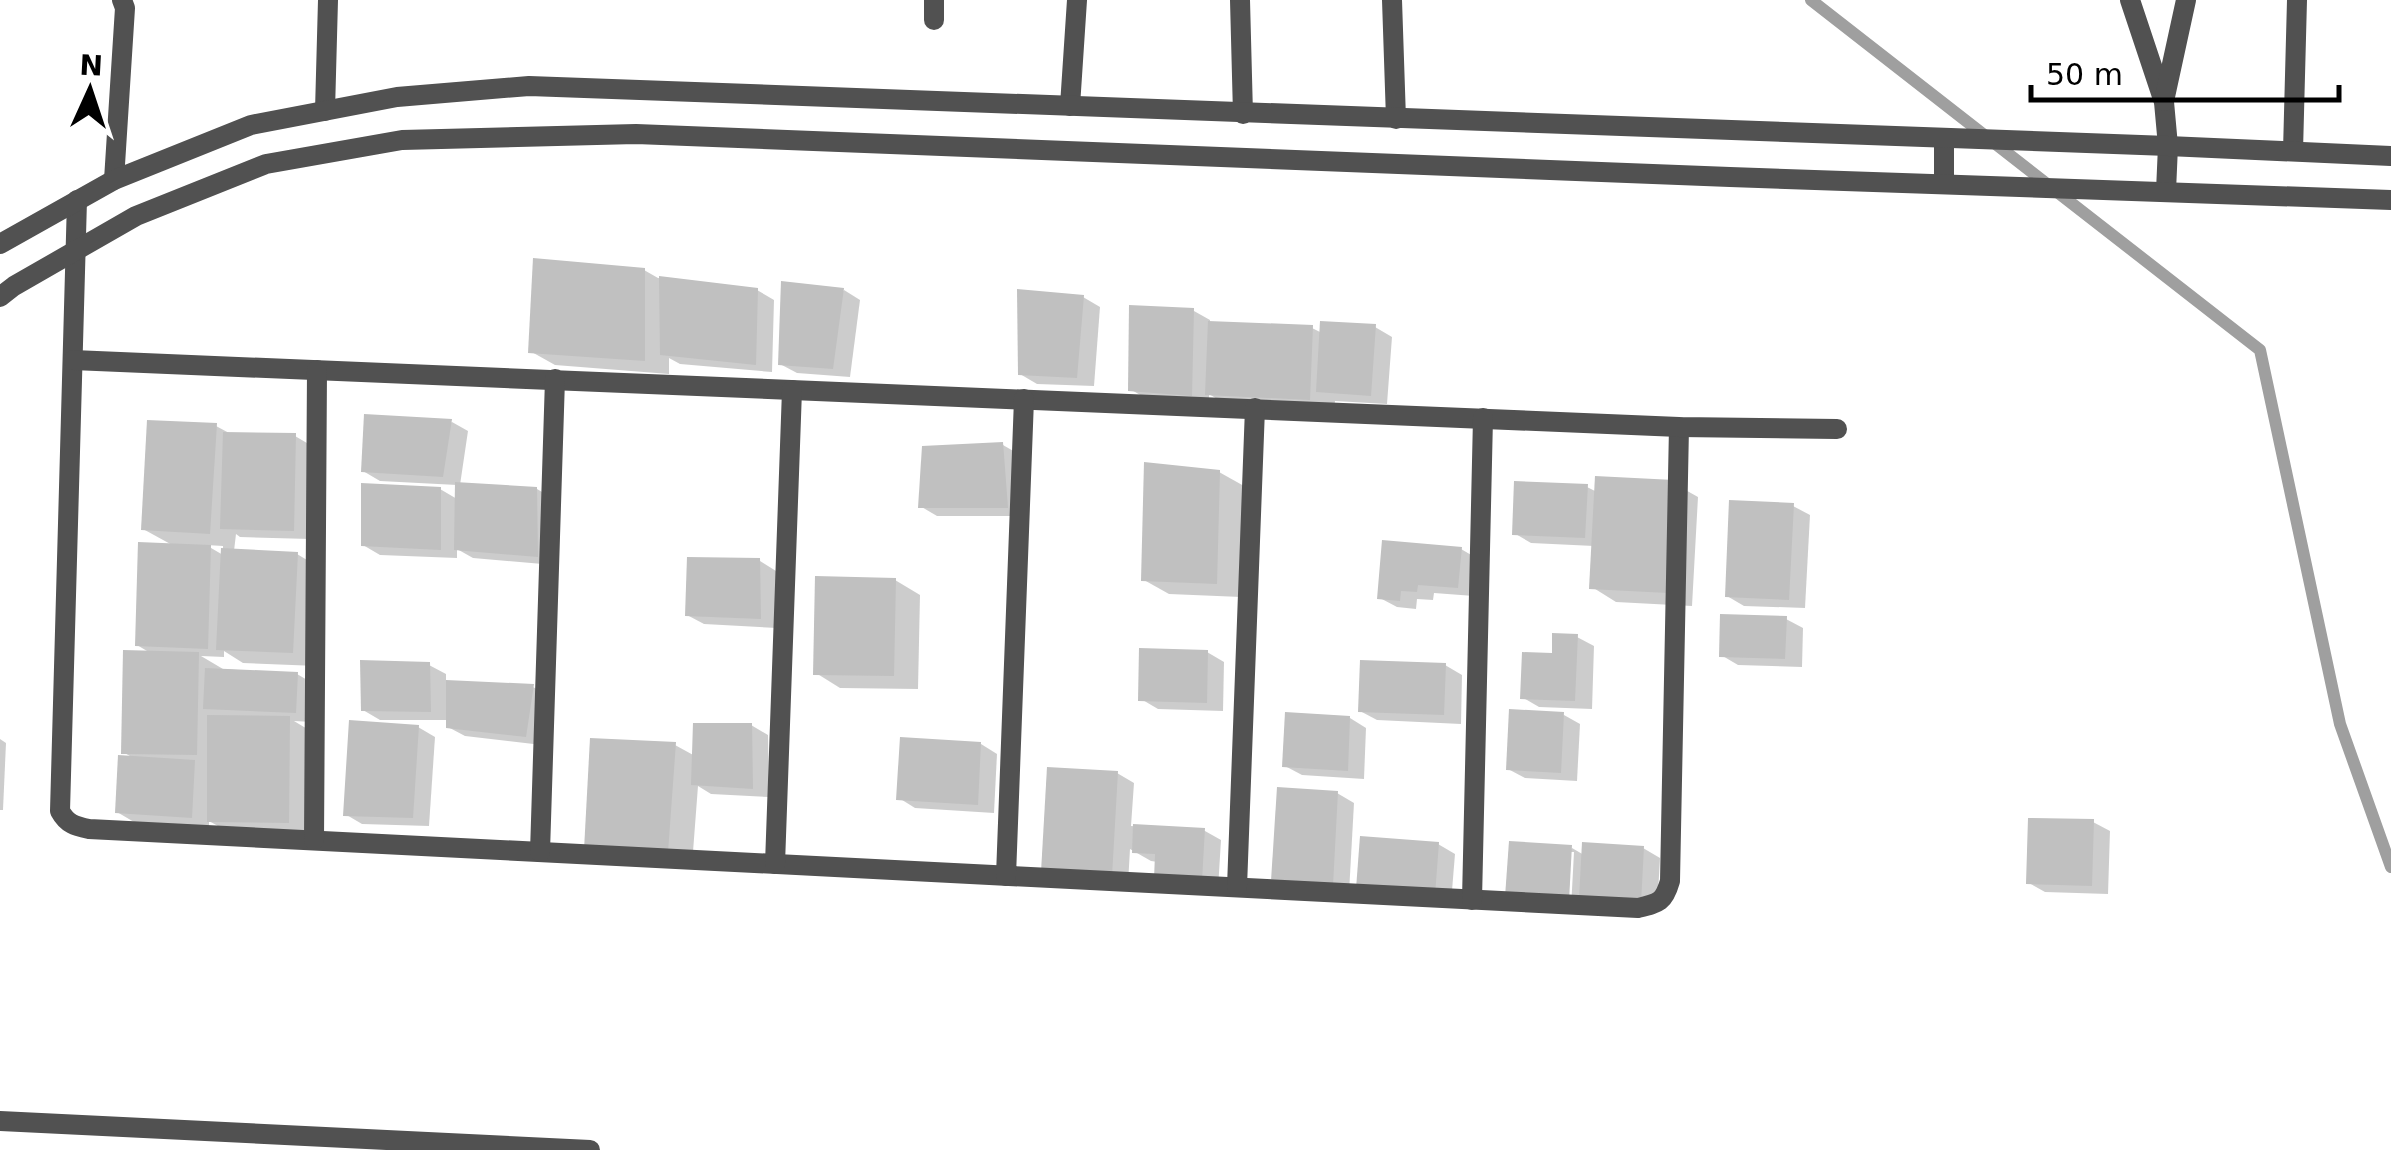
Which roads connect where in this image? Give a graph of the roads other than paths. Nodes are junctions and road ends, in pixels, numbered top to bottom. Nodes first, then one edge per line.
1 (122, 0) edge
2 (328, 0) edge
3 (1077, 0) edge
4 (1240, 0) edge
5 (1392, 0) edge
6 (2130, 0) edge
7 (2186, 0) edge
8 (2297, 0) edge
9 (2164, 102) junction
10 (1070, 106) junction
11 (325, 110) junction
12 (1244, 114) junction
13 (1396, 119) junction
14 (1944, 138) junction
15 (2168, 146) junction
16 (2293, 152) junction
17 (2391, 156) edge
18 (114, 180) junction
19 (1944, 184) junction
20 (2166, 191) junction
21 (77, 200) junction
22 (2391, 200) edge
23 (0, 244) edge
24 (77, 250) junction
25 (0, 297) edge
26 (73, 360) junction
27 (317, 370) junction
28 (555, 379) junction
29 (792, 390) junction
30 (1024, 399) junction
31 (1254, 408) junction
32 (1483, 418) junction
33 (1679, 426) junction
34 (1837, 429) dead end
35 (314, 840) junction
36 (540, 852) junction
37 (776, 864) junction
38 (1006, 876) junction
39 (1236, 887) junction
40 (1472, 900) junction
41 (0, 1121) edge
42 (590, 1150) edge

1 - 18 street
2 - 11 street
3 - 10 street
4 - 12 street
5 - 13 street
6 - 9 street
7 - 9 street
8 - 16 street
9 - 15 street
10 - 11 street
10 - 12 street
11 - 18 street
12 - 13 street
13 - 14 street
14 - 15 street
14 - 19 street
15 - 16 street
15 - 20 street
16 - 17 street
18 - 21 street
19 - 20 street
19 - 24 street
20 - 22 street
21 - 23 street
21 - 24 street
24 - 25 street
24 - 26 street
26 - 27 street
26 - 35 street
27 - 28 street
27 - 35 street
28 - 29 street
28 - 36 street
29 - 30 street
29 - 37 street
30 - 31 street
30 - 38 street
31 - 32 street
31 - 39 street
32 - 33 street
32 - 40 street
33 - 34 street
33 - 40 street
35 - 36 street
36 - 37 street
37 - 38 street
38 - 39 street
39 - 40 street
41 - 42 street

